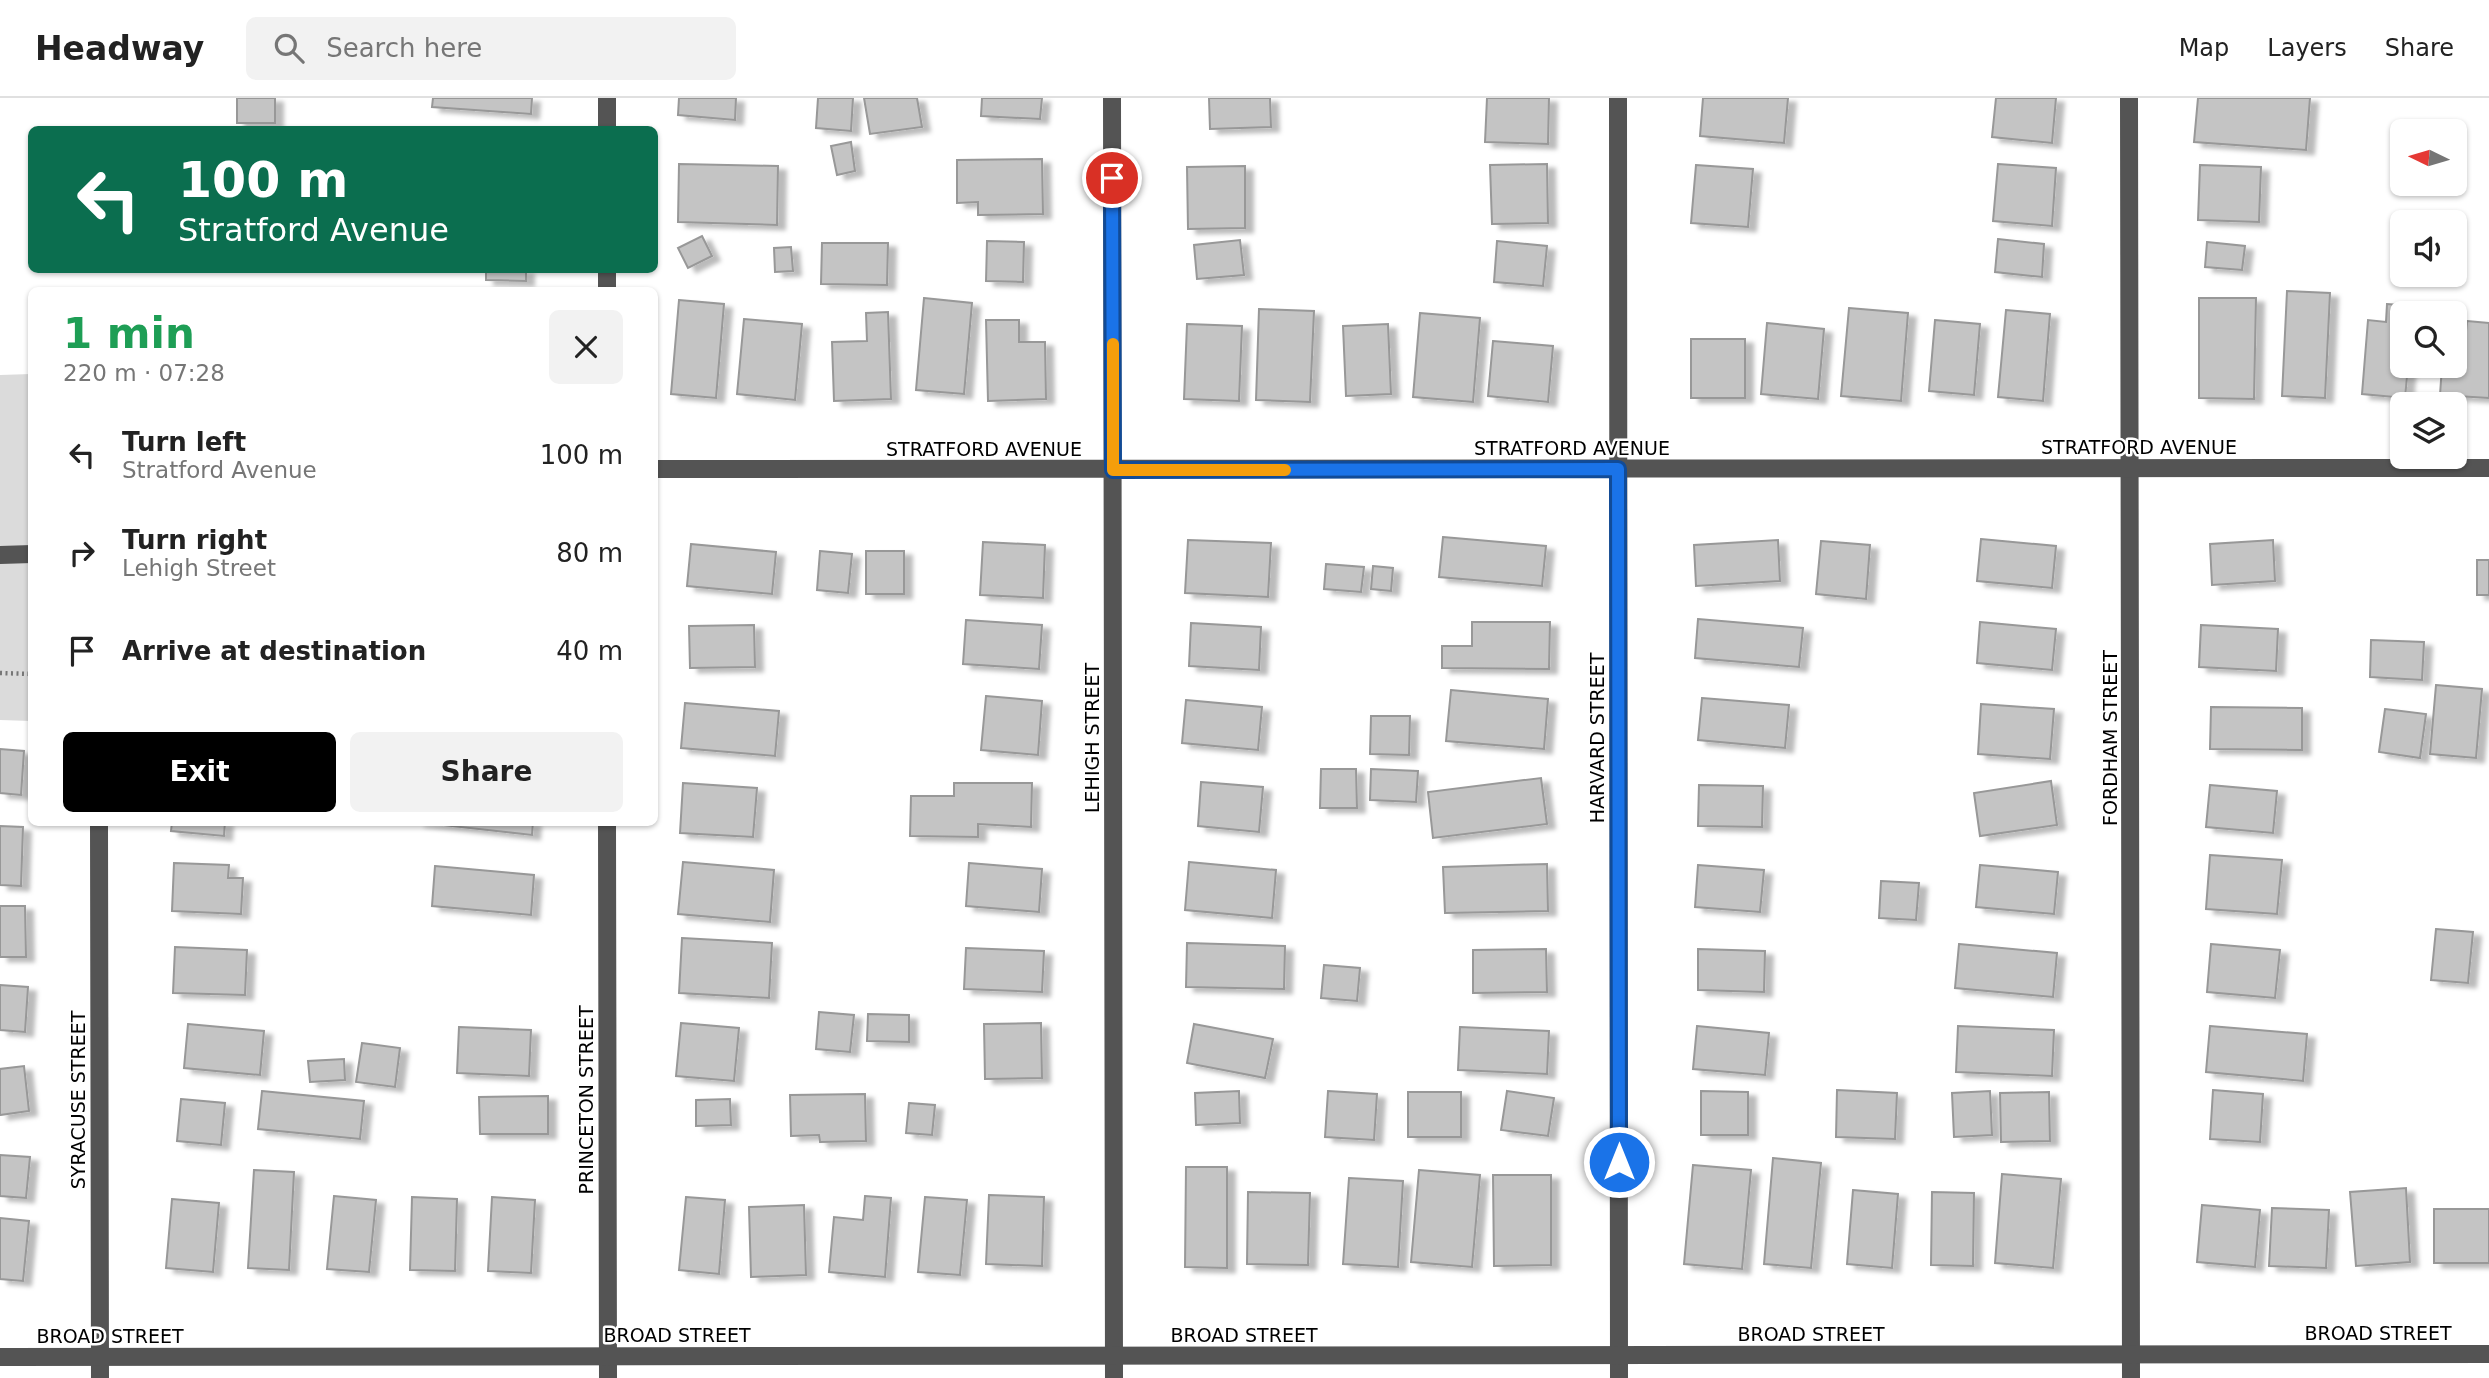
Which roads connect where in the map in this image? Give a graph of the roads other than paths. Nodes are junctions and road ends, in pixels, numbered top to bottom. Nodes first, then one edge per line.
1 (607, 98) edge
2 (1112, 98) edge
3 (1618, 98) edge
4 (2129, 98) edge
5 (607, 126) edge
6 (2130, 468) junction
7 (2489, 468) edge
8 (658, 469) edge
9 (1618, 469) junction
10 (1113, 470) junction
11 (28, 554) edge
12 (0, 555) edge
13 (99, 826) edge
14 (607, 826) edge
15 (2489, 1354) edge
16 (2131, 1355) junction
17 (608, 1356) junction
18 (1114, 1356) junction
19 (1619, 1356) junction
20 (0, 1357) edge
21 (100, 1357) junction
22 (100, 1378) edge
23 (608, 1378) edge
24 (1114, 1378) edge
25 (1619, 1378) edge
26 (2131, 1378) edge

1 - 5 street
2 - 10 street, LEHIGH STREET
3 - 9 street, HARVARD STREET
4 - 6 street, FORDHAM STREET
6 - 7 street, STRATFORD AVENUE
6 - 9 street, STRATFORD AVENUE
6 - 16 street, FORDHAM STREET
8 - 10 street, STRATFORD AVENUE
9 - 10 street, STRATFORD AVENUE
9 - 19 street, HARVARD STREET
10 - 18 street, LEHIGH STREET
11 - 12 street
13 - 21 street, SYRACUSE STREET
14 - 17 street, PRINCETON STREET
15 - 16 street, BROAD STREET
16 - 19 street, BROAD STREET
16 - 26 street, FORDHAM STREET
17 - 18 street, BROAD STREET
17 - 21 street, BROAD STREET
17 - 23 street, PRINCETON STREET
18 - 19 street, BROAD STREET
18 - 24 street, LEHIGH STREET
19 - 25 street, HARVARD STREET
20 - 21 street, BROAD STREET
21 - 22 street, SYRACUSE STREET

